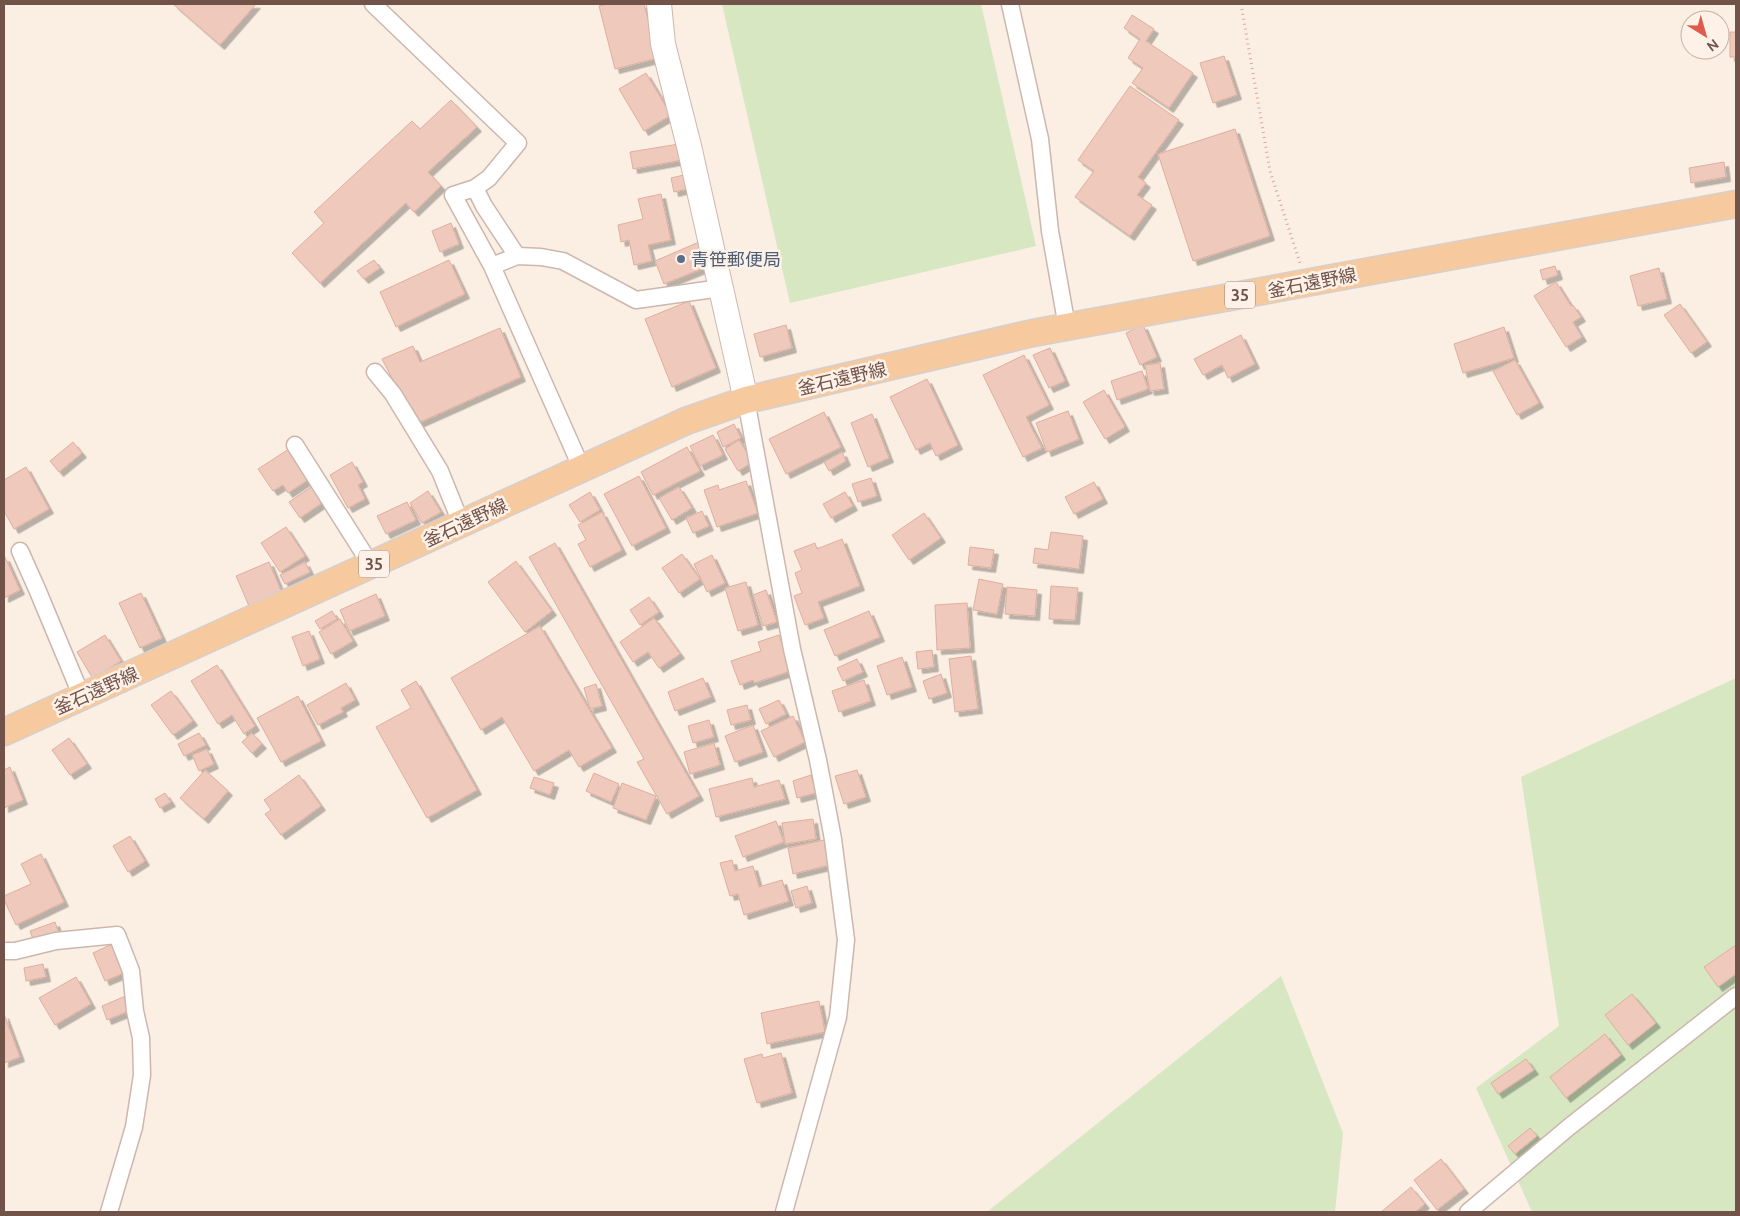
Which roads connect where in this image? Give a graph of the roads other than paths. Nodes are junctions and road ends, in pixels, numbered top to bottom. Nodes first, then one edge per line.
1 (373, 4) edge
2 (660, 4) edge
3 (1010, 4) edge
4 (475, 188) junction
5 (1736, 204) edge
6 (517, 256) junction
7 (492, 266) junction
8 (720, 288) junction
9 (1068, 327) junction
10 (375, 372) dead end
11 (746, 400) junction
12 (295, 445) dead end
13 (582, 469) junction
14 (462, 524) junction
15 (20, 552) dead end
16 (372, 565) junction
17 (82, 697) junction
18 (4, 732) edge
19 (4, 951) edge
20 (1736, 996) edge
21 (109, 1212) edge
22 (784, 1212) edge
23 (1468, 1212) edge

1 - 4 street
2 - 8 street
3 - 9 street
4 - 6 street
4 - 7 street
5 - 9 main road, 釜石遠野線 / 35
6 - 7 street
6 - 8 street
7 - 13 street
8 - 11 street
9 - 11 main road, 釜石遠野線 / 35
10 - 14 street
11 - 13 main road, 釜石遠野線 / 35
11 - 22 street
12 - 16 street
13 - 14 main road, 釜石遠野線 / 35
14 - 16 main road, 釜石遠野線 / 35
15 - 17 street
16 - 17 main road, 釜石遠野線 / 35
17 - 18 main road, 釜石遠野線 / 35
19 - 21 street
20 - 23 street

